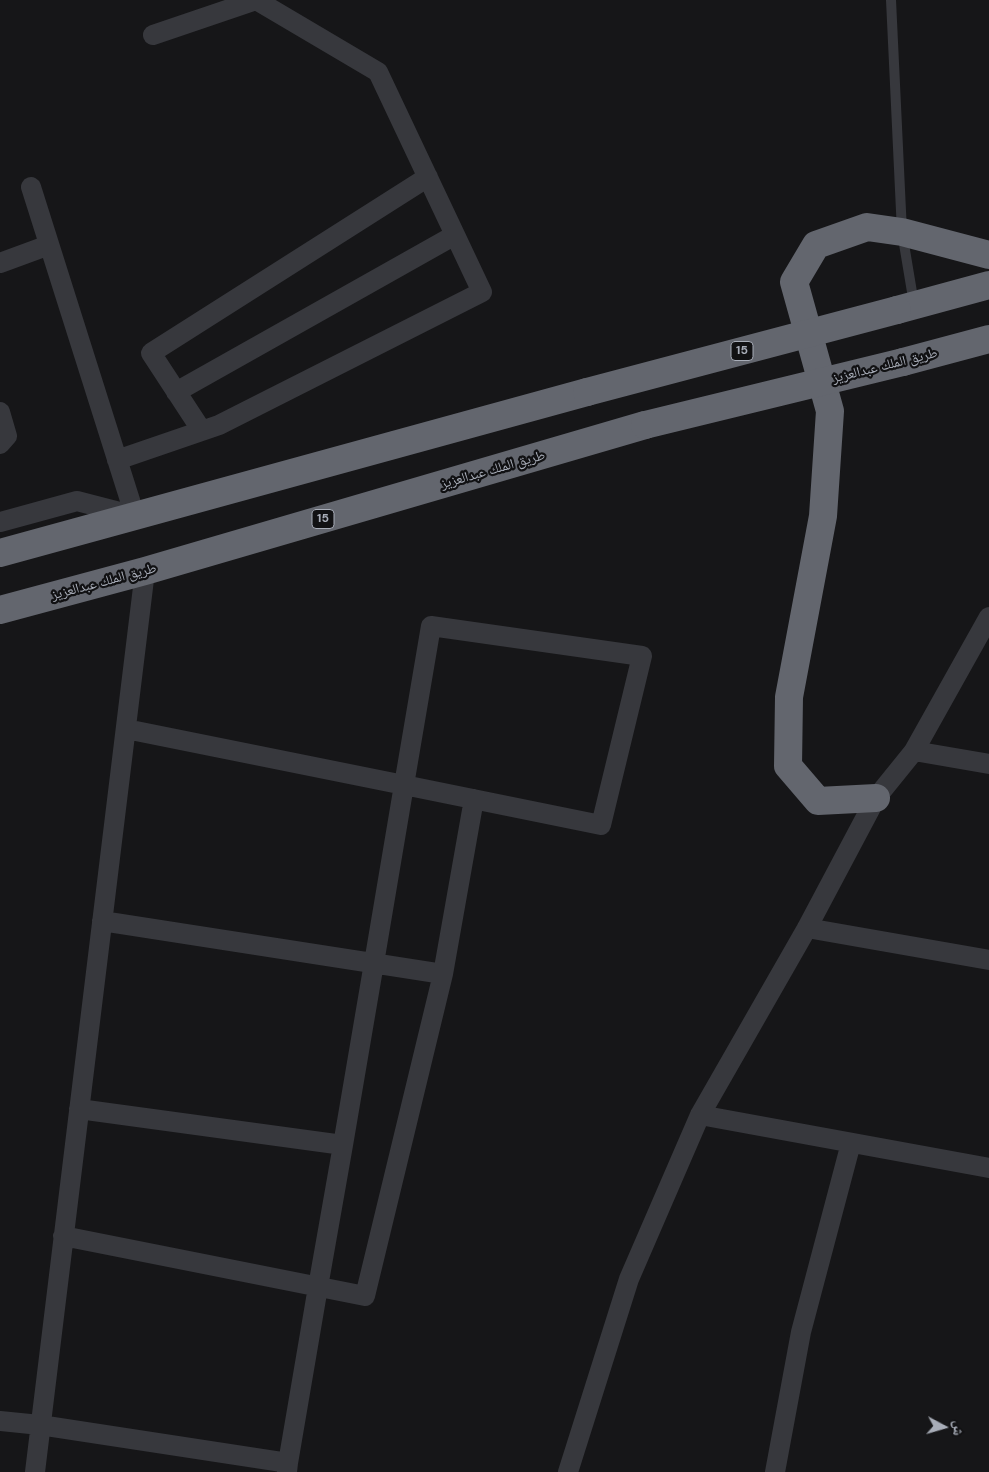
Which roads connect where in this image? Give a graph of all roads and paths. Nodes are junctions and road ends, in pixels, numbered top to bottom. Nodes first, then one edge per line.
1 (891, 0) edge
2 (153, 35) dead end
3 (428, 177) junction
4 (30, 187) dead end
5 (902, 232) junction
6 (455, 235) junction
7 (49, 245) junction
8 (989, 255) edge
9 (0, 263) edge
10 (989, 285) edge
11 (905, 307) junction
12 (989, 338) edge
13 (176, 392) junction
14 (0, 412) edge
15 (202, 431) junction
16 (0, 444) edge
17 (117, 460) junction
18 (135, 516) junction
19 (0, 522) edge
20 (0, 553) edge
21 (145, 571) junction
22 (0, 610) edge
23 (989, 617) edge
24 (126, 729) junction
25 (914, 751) junction
26 (989, 764) edge
27 (404, 785) junction
28 (876, 798) junction
29 (474, 799) junction
30 (102, 921) junction
31 (807, 928) junction
32 (989, 960) edge
33 (374, 963) junction
34 (443, 974) junction
35 (79, 1109) junction
36 (700, 1115) junction
37 (851, 1143) junction
38 (343, 1145) junction
39 (989, 1168) edge
40 (64, 1236) junction
41 (318, 1287) junction
42 (0, 1421) edge
43 (40, 1425) junction
44 (288, 1468) edge
45 (34, 1472) edge
46 (568, 1472) edge
47 (775, 1472) edge

1 - 5 lane
2 - 3 street
3 - 6 street
3 - 13 street
4 - 7 street
5 - 8 highway
5 - 11 lane
5 - 28 highway
6 - 13 street
6 - 15 street
7 - 9 street
7 - 17 street
10 - 11 highway, 15
11 - 18 highway, 15, bridge
12 - 21 highway, طريق الملك عبدالعزيز / 15, bridge
13 - 15 street
14 - 16 street
15 - 17 street
17 - 18 street
18 - 19 street
18 - 20 highway, 15
21 - 22 highway, طريق الملك عبدالعزيز / 15
21 - 24 street
23 - 25 street
24 - 27 street
24 - 30 street
25 - 26 street
25 - 28 street
27 - 29 street
27 - 29 street
27 - 33 street
28 - 31 street
29 - 34 street
30 - 33 street
30 - 35 street
31 - 32 street
31 - 36 street
33 - 34 street
33 - 38 street
34 - 41 street
35 - 38 street
35 - 40 street
36 - 37 street
36 - 46 street
37 - 39 street
37 - 47 street
38 - 41 street
40 - 41 street
40 - 43 street
41 - 44 street
42 - 43 street
43 - 44 street
43 - 45 street

